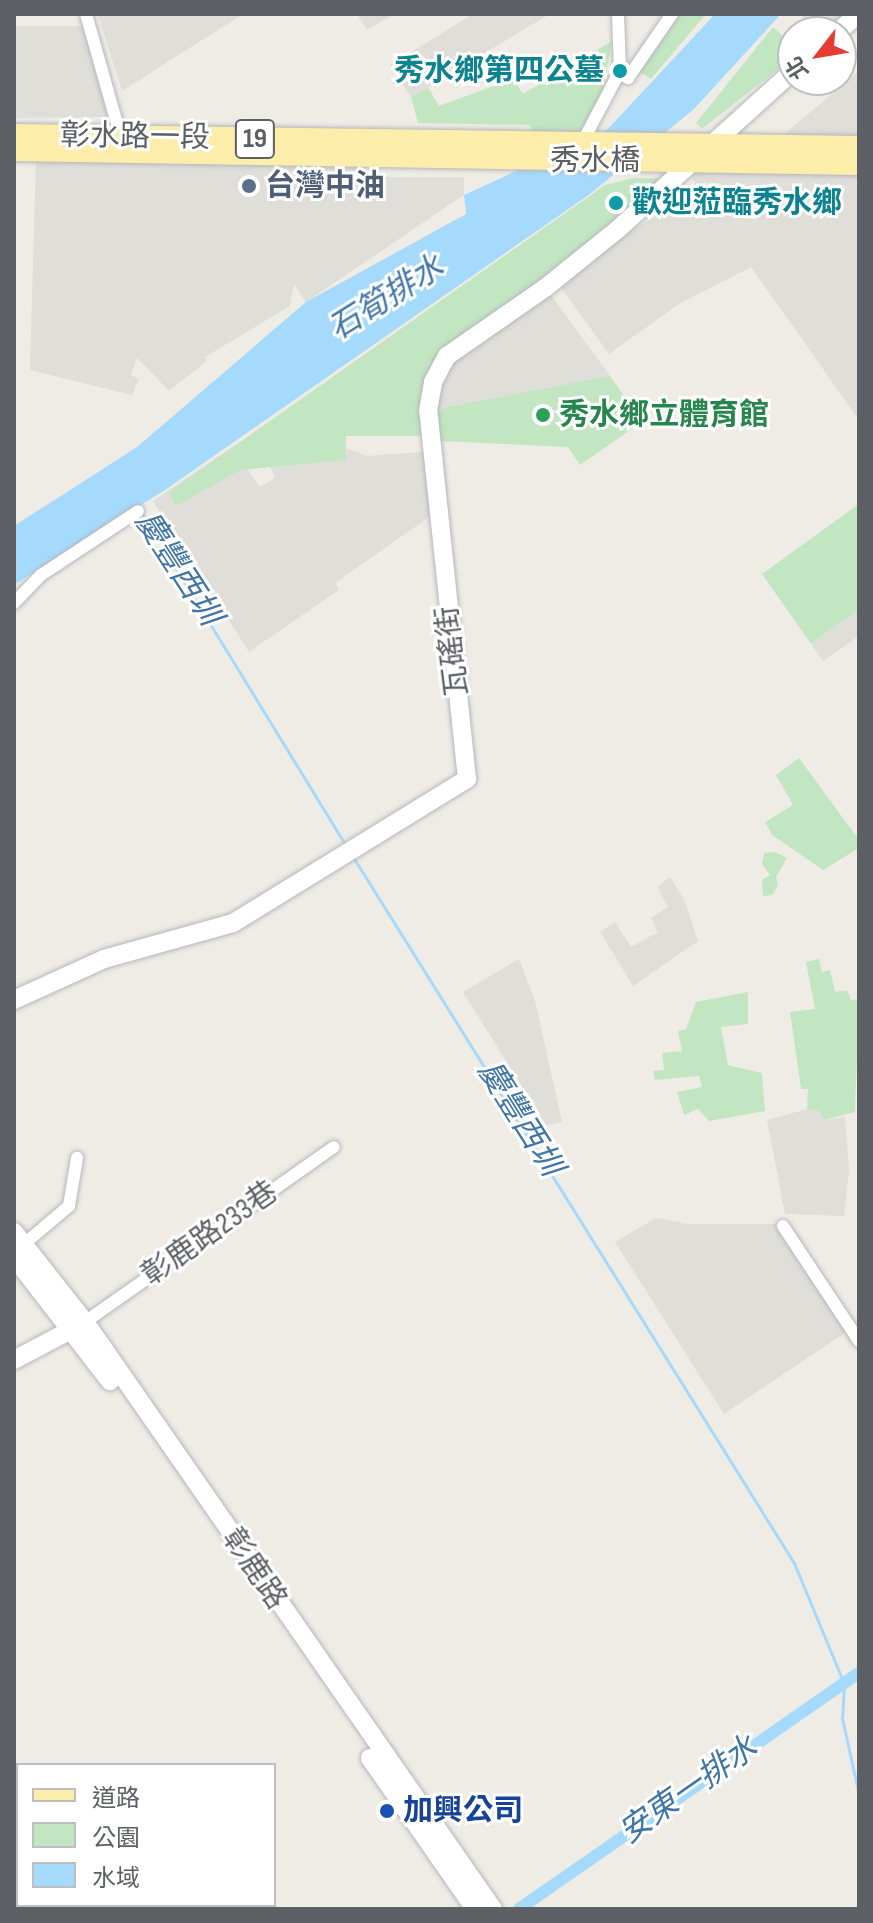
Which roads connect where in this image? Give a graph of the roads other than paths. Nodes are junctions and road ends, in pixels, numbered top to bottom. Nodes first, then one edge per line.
1 (86, 14) edge
2 (618, 14) edge
3 (672, 14) edge
4 (620, 71) junction
5 (777, 85) edge
6 (14, 134) edge
7 (495, 137) joint
8 (582, 143) junction
9 (122, 146) junction
10 (859, 146) edge
11 (14, 151) edge
12 (702, 153) junction
13 (494, 160) joint
14 (859, 165) edge
15 (138, 511) dead end
16 (14, 603) edge
17 (14, 1000) edge
18 (334, 1147) dead end
19 (77, 1158) dead end
20 (783, 1226) dead end
21 (17, 1244) edge
22 (79, 1326) junction
23 (859, 1341) edge
24 (14, 1360) edge
25 (488, 1909) edge

1 - 9 street
2 - 4 street
3 - 4 street
4 - 8 street
5 - 12 street
6 - 9 main road, 彰水路一段 / 19
7 - 8 main road, 秀水橋 / 19
7 - 9 main road, 彰水路一段 / 19
8 - 12 main road, 秀水橋 / 19
9 - 11 main road, 彰水路一段 / 19
9 - 13 main road, 彰水路一段 / 19
10 - 12 main road, 19
12 - 13 main road, 秀水橋 / 19
12 - 14 main road, 19
12 - 17 street, 瓦磘街
15 - 16 street
18 - 22 street, 彰鹿路233巷
19 - 21 street
20 - 23 street
21 - 22 street, 彰鹿路
22 - 24 street
22 - 25 street, 彰鹿路

